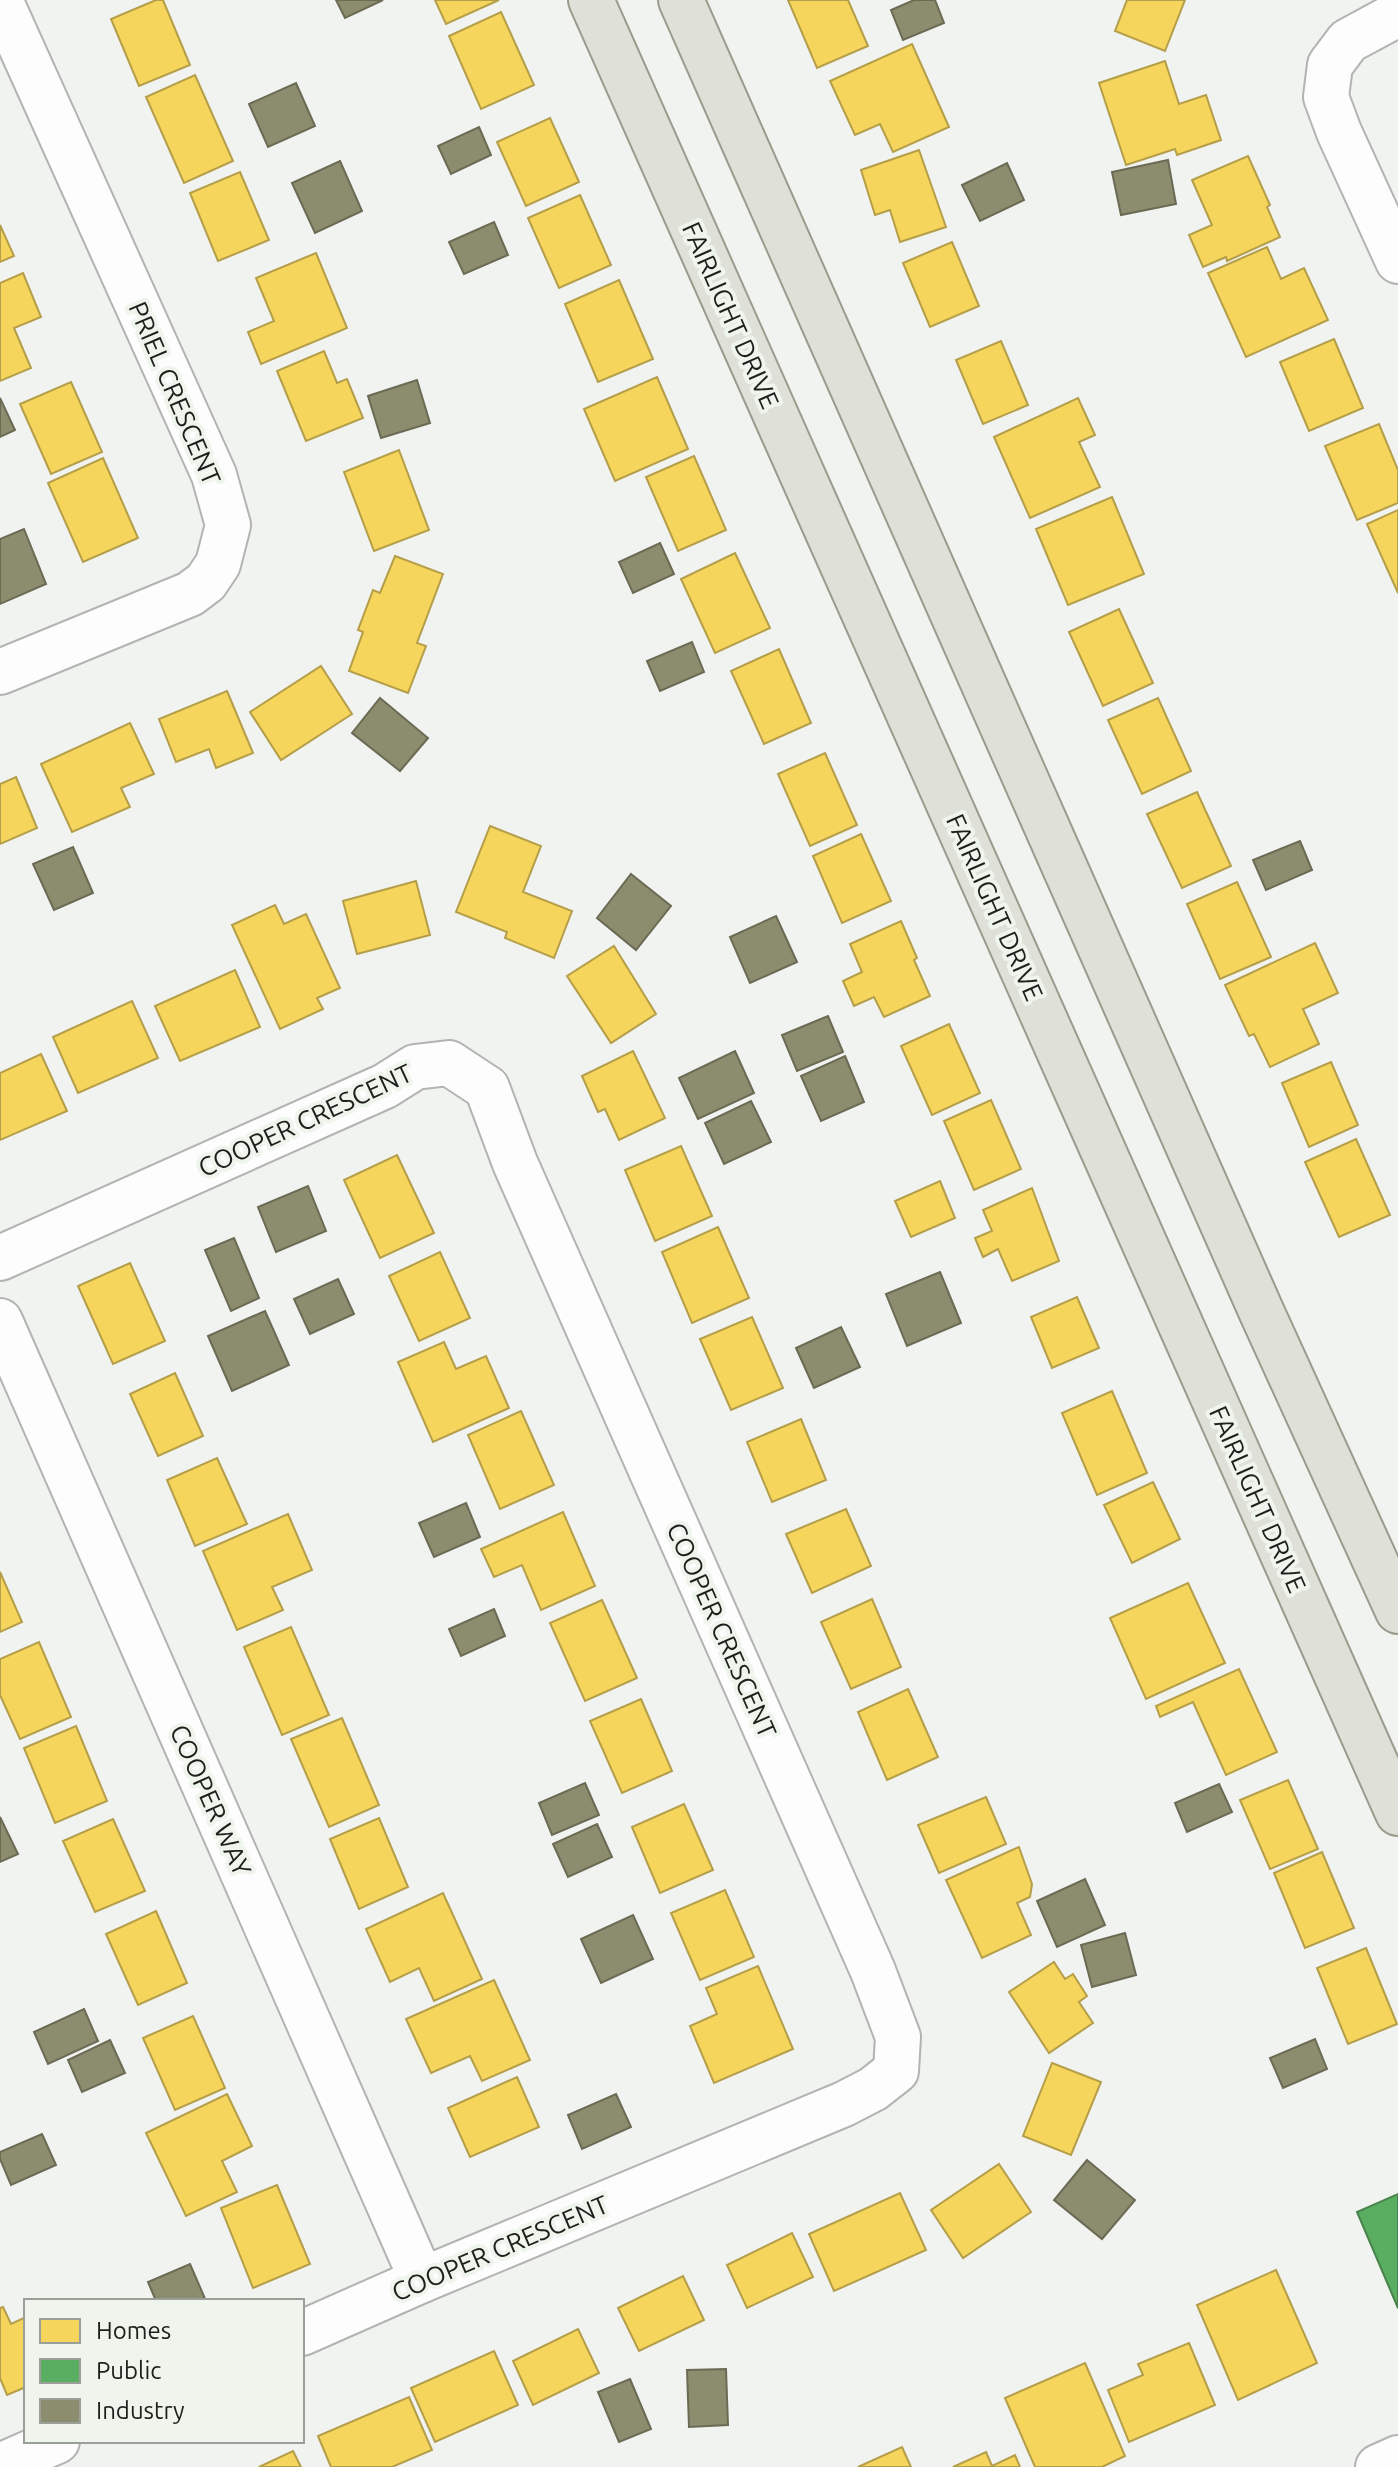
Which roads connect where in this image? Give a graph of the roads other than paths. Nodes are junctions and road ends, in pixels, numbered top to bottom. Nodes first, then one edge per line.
1 (0, 0) edge
2 (591, 0) edge
3 (681, 0) edge
4 (1398, 14) edge
5 (1398, 261) edge
6 (0, 672) edge
7 (0, 1258) edge
8 (0, 1321) edge
9 (1398, 1611) edge
10 (1398, 1813) edge
11 (422, 2280) junction
12 (304, 2332) edge
13 (52, 2443) edge
14 (1398, 2458) edge
15 (0, 2466) edge
16 (1378, 2467) edge

1 - 6 street, PRIEL CRESCENT
2 - 10 main road, FAIRLIGHT DRIVE
3 - 9 main road
4 - 5 street
7 - 11 street, COOPER CRESCENT
8 - 11 street, COOPER WAY
11 - 12 street, COOPER CRESCENT
13 - 15 street
14 - 16 street

